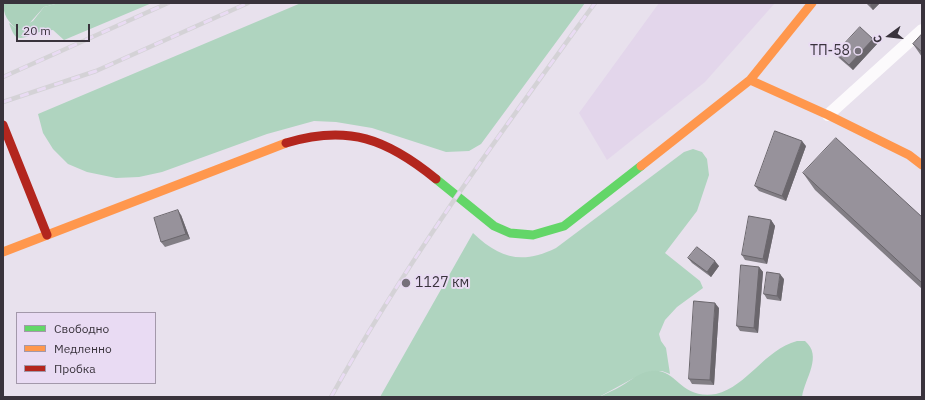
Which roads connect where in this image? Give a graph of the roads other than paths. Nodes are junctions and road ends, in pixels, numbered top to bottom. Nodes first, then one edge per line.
1 (812, 3) edge
2 (922, 30) edge
3 (750, 80) junction
4 (828, 114) junction
5 (3, 125) edge
6 (922, 165) edge
7 (47, 236) junction
8 (3, 252) edge

1 - 3 street
2 - 4 lane
3 - 4 street
3 - 7 street
4 - 6 street
5 - 7 street
7 - 8 street

